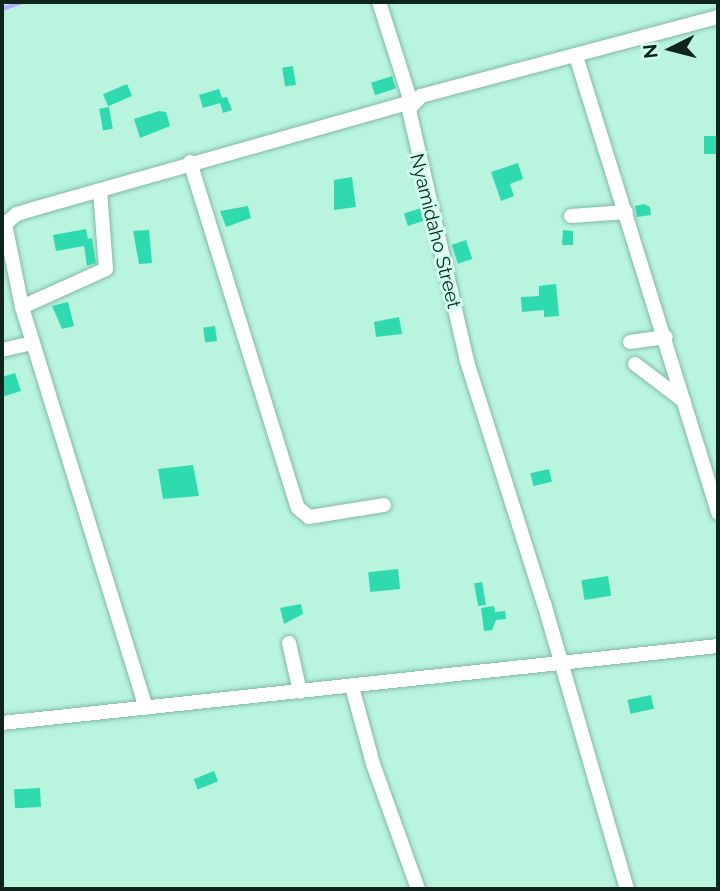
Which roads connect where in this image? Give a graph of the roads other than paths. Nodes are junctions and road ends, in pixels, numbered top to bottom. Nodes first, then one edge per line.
1 (379, 2) edge
2 (718, 17) edge
3 (576, 57) junction
4 (411, 102) junction
5 (190, 162) junction
6 (100, 190) junction
7 (626, 212) junction
8 (571, 216) dead end
9 (22, 307) junction
10 (666, 337) junction
11 (630, 342) dead end
12 (33, 344) junction
13 (2, 349) edge
14 (635, 364) dead end
15 (684, 401) junction
16 (384, 505) dead end
17 (718, 513) edge
18 (289, 643) dead end
19 (718, 646) edge
20 (560, 665) junction
21 (352, 687) junction
22 (300, 692) junction
23 (146, 708) junction
24 (2, 723) edge
25 (418, 889) edge
26 (627, 889) edge

1 - 4 street, Nyamidaho Street
2 - 3 street
3 - 4 street
3 - 7 street
4 - 5 street
4 - 20 street, Nyamidaho Street
5 - 6 street
5 - 16 street
6 - 9 street
6 - 9 street
7 - 8 street
7 - 10 street
9 - 12 street
10 - 11 street
10 - 15 street
12 - 13 street
12 - 23 street
14 - 15 street
15 - 17 street
18 - 22 street
19 - 20 street
20 - 21 street
20 - 26 street, Nyamidaho Street
21 - 22 street
21 - 25 street
22 - 23 street
23 - 24 street

